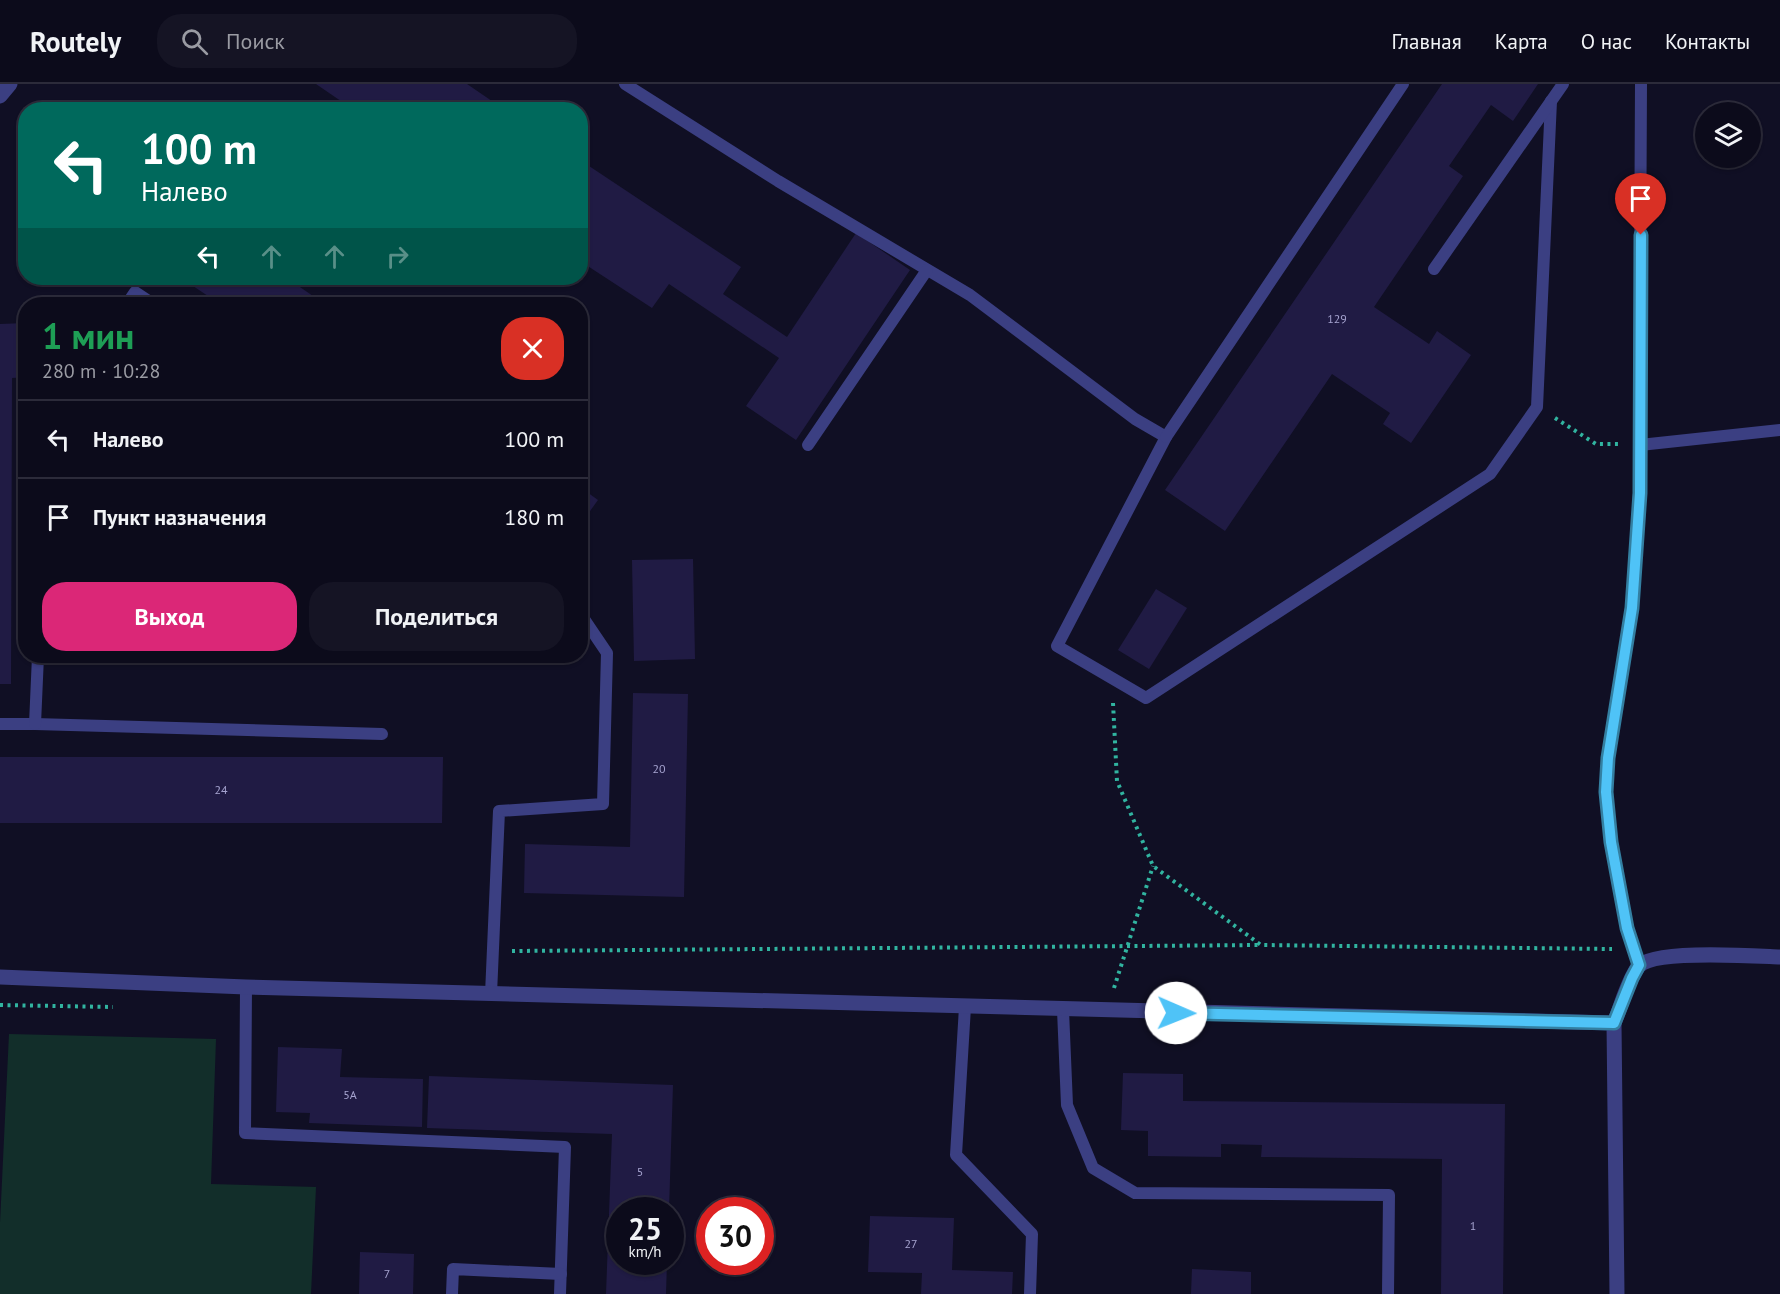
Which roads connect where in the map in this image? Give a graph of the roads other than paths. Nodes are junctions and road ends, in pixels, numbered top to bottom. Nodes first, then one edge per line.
1 (10, 84) edge
2 (625, 84) edge
3 (652, 84) edge
4 (1403, 84) edge
5 (1563, 84) edge
6 (1641, 84) edge
7 (0, 96) edge
8 (645, 96) junction
9 (1551, 101) junction
10 (1434, 269) dead end
11 (927, 270) junction
12 (132, 297) edge
13 (142, 297) edge
14 (1780, 430) edge
15 (1166, 437) junction
16 (808, 445) dead end
17 (1640, 445) junction
18 (588, 625) edge
19 (38, 663) edge
20 (0, 724) edge
21 (35, 724) junction
22 (382, 735) dead end
23 (1780, 957) edge
24 (1639, 965) junction
25 (0, 977) edge
26 (246, 987) junction
27 (492, 994) junction
28 (965, 1007) junction
29 (1063, 1010) junction
30 (1614, 1023) junction
31 (561, 1274) junction
32 (452, 1294) edge
33 (560, 1294) edge
34 (1030, 1294) edge
35 (1388, 1294) edge
36 (1617, 1294) edge

1 - 7 street
2 - 8 lane
3 - 8 lane
4 - 15 lane
5 - 9 lane
6 - 17 lane
8 - 11 lane
9 - 10 lane
9 - 15 lane
11 - 15 lane
11 - 16 lane
12 - 13 lane
14 - 17 lane
17 - 24 lane
18 - 27 lane
19 - 21 lane
20 - 21 lane
21 - 22 lane
23 - 24 street
24 - 30 street
25 - 26 street
26 - 27 street
26 - 31 lane
27 - 28 street
28 - 29 street
28 - 34 lane
29 - 30 street
29 - 35 lane
30 - 36 street
31 - 32 lane
31 - 33 lane

